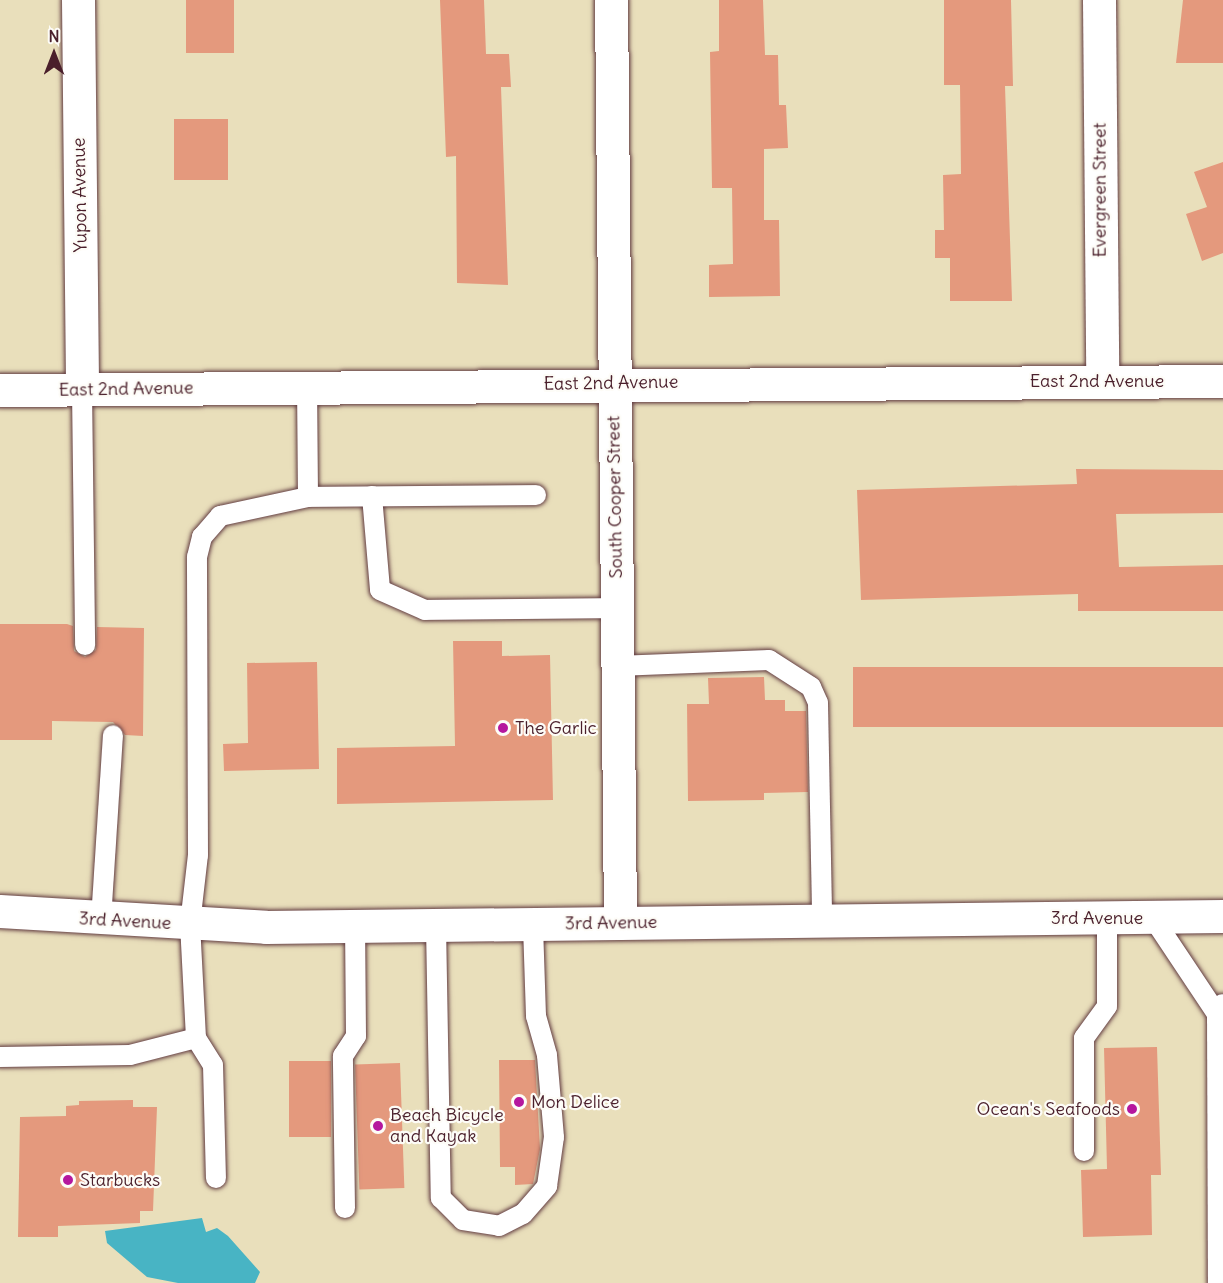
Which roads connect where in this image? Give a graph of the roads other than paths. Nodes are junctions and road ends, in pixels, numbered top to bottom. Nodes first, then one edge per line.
1 (78, 0) edge
2 (611, 0) edge
3 (1099, 0) edge
4 (1102, 380) junction
5 (1223, 381) edge
6 (613, 382) junction
7 (307, 386) junction
8 (82, 389) junction
9 (0, 390) edge
10 (536, 495) dead end
11 (372, 496) junction
12 (308, 498) junction
13 (616, 608) junction
14 (85, 645) dead end
15 (617, 666) junction
16 (113, 735) dead end
17 (0, 911) edge
18 (1223, 916) edge
19 (1107, 917) junction
20 (1154, 918) junction
21 (100, 920) junction
22 (822, 921) junction
23 (620, 923) junction
24 (190, 924) junction
25 (533, 924) junction
26 (436, 925) junction
27 (355, 926) junction
28 (1220, 1008) edge
29 (196, 1038) junction
30 (1219, 1048) edge
31 (0, 1057) edge
32 (1084, 1151) dead end
33 (216, 1178) dead end
34 (345, 1208) dead end
35 (1218, 1283) edge

1 - 8 street, Yupon Avenue
2 - 6 street, South Cooper Street
3 - 4 street, Evergreen Street
4 - 5 street, East 2nd Avenue
4 - 6 street, East 2nd Avenue
6 - 7 street, East 2nd Avenue
6 - 13 street, South Cooper Street
7 - 8 street, East 2nd Avenue
7 - 12 lane
8 - 9 street, East 2nd Avenue
8 - 14 lane
10 - 11 lane
11 - 12 lane
11 - 13 lane
12 - 24 lane
13 - 15 street, South Cooper Street
15 - 22 lane
15 - 23 street, South Cooper Street
16 - 21 lane
17 - 21 street, 3rd Avenue
18 - 20 street, 3rd Avenue
19 - 20 street, 3rd Avenue
19 - 22 street, 3rd Avenue
19 - 32 lane
20 - 28 lane
21 - 24 street, 3rd Avenue
22 - 23 street, 3rd Avenue
23 - 25 street, 3rd Avenue
24 - 27 street, 3rd Avenue
24 - 29 lane
25 - 26 street, 3rd Avenue
25 - 26 lane
26 - 27 street, 3rd Avenue
27 - 34 lane
28 - 30 lane
29 - 31 lane
29 - 33 lane
30 - 35 lane

